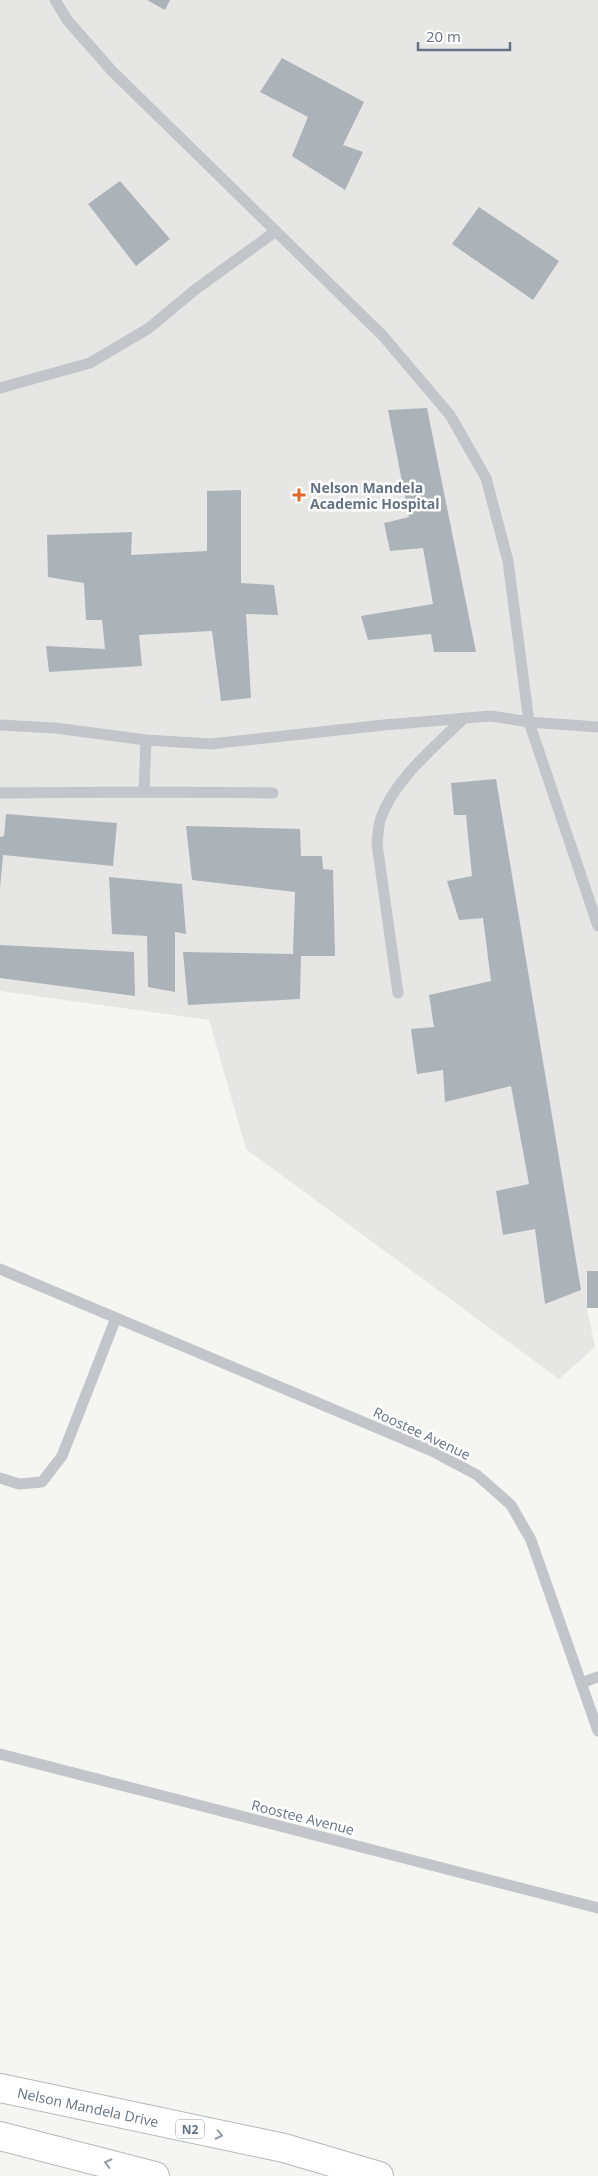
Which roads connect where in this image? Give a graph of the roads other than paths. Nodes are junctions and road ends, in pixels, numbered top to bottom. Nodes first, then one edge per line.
1 (55, 0) edge
2 (276, 231) junction
3 (0, 388) edge
4 (464, 718) junction
5 (529, 722) junction
6 (0, 725) edge
7 (598, 727) edge
8 (146, 740) junction
9 (144, 792) junction
10 (0, 793) edge
11 (273, 793) dead end
12 (598, 926) edge
13 (398, 993) dead end
14 (0, 1270) edge
15 (116, 1318) junction
16 (0, 1478) edge
17 (598, 1678) edge
18 (581, 1683) junction
19 (598, 1731) edge
20 (0, 1754) edge
21 (598, 1908) edge
22 (0, 2088) edge
23 (0, 2136) edge
24 (155, 2176) edge
25 (379, 2176) edge

1 - 2 lane
2 - 3 lane
2 - 5 lane
4 - 5 lane
4 - 8 lane
4 - 13 lane
5 - 7 lane
5 - 12 lane
6 - 8 lane
8 - 9 lane
9 - 10 lane
9 - 11 lane
14 - 15 lane, Roostee Avenue
15 - 16 lane
15 - 18 lane, Roostee Avenue
17 - 18 lane
18 - 19 lane, Roostee Avenue
20 - 21 lane, Roostee Avenue
22 -> 25 highway, Nelson Mandela Drive / N2
24 -> 23 highway

